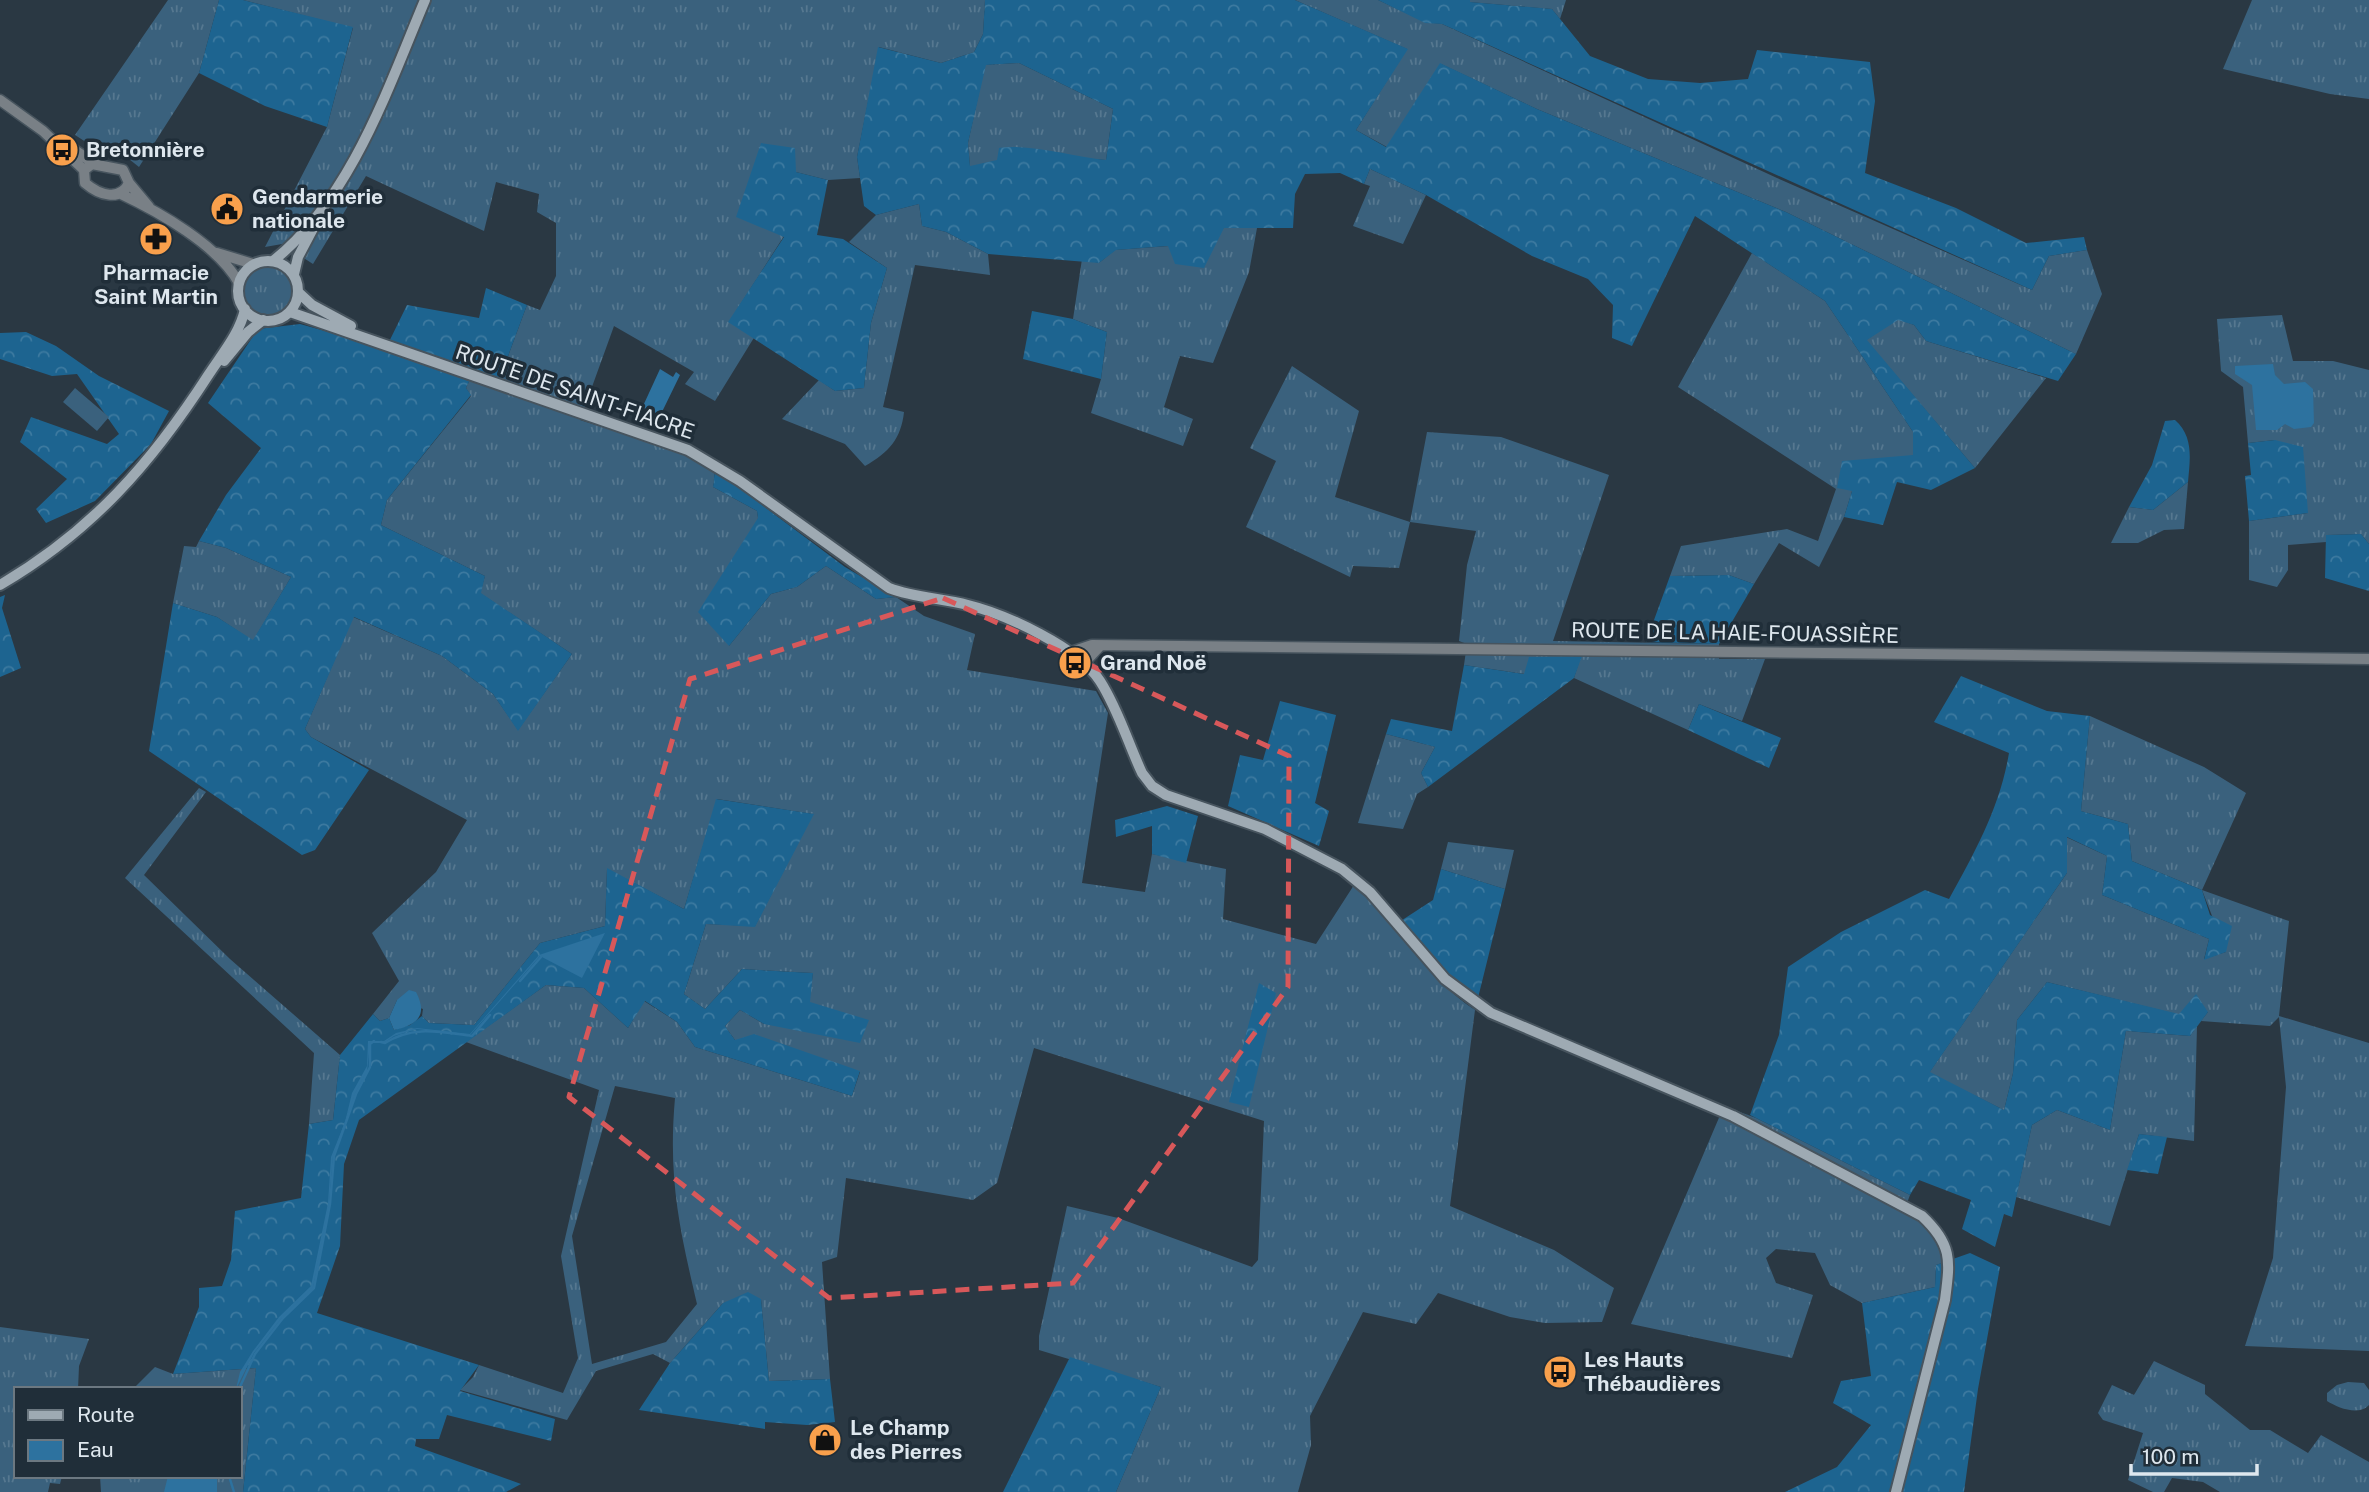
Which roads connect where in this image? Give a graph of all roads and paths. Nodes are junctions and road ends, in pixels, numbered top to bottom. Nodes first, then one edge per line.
1 (425, 0) edge
2 (0, 100) edge
3 (43, 131) junction
4 (95, 164) junction
5 (84, 170) junction
6 (129, 183) junction
7 (121, 194) junction
8 (330, 197) junction
9 (150, 208) junction
10 (211, 251) junction
11 (273, 261) junction
12 (253, 264) junction
13 (294, 274) junction
14 (239, 282) junction
15 (299, 293) junction
16 (245, 309) junction
17 (290, 312) junction
18 (263, 320) junction
19 (381, 342) junction
20 (188, 407) junction
21 (0, 585) edge
22 (1100, 646) junction
23 (1071, 652) junction
24 (2369, 659) edge
25 (1085, 662) junction
26 (1896, 1492) edge

1 - 8 main road
2 - 3 street
3 - 4 street
3 - 5 street
4 - 5 street
4 - 6 street
5 - 7 street
6 - 7 street
6 - 9 street
7 - 9 street
8 - 11 main road
8 - 13 main road
9 - 10 street
10 - 12 street
10 - 14 street
11 - 12 main road
11 - 13 main road
12 - 14 main road
13 - 15 main road
14 - 16 main road
15 - 17 main road
15 - 19 main road, ROUTE DE SAINT-FIACRE
16 - 18 main road
16 - 20 main road
17 - 18 main road
17 - 19 main road, ROUTE DE SAINT-FIACRE
18 - 20 main road
19 - 23 main road, ROUTE DE SAINT-FIACRE
20 - 21 main road
22 - 23 street, ROUTE DE LA HAIE-FOUASSIÈRE
22 - 24 street, ROUTE DE LA HAIE-FOUASSIÈRE
22 - 25 street
23 - 25 main road, ROUTE DE SAINT-FIACRE
25 - 26 main road, ROUTE DE SAINT-FIACRE

